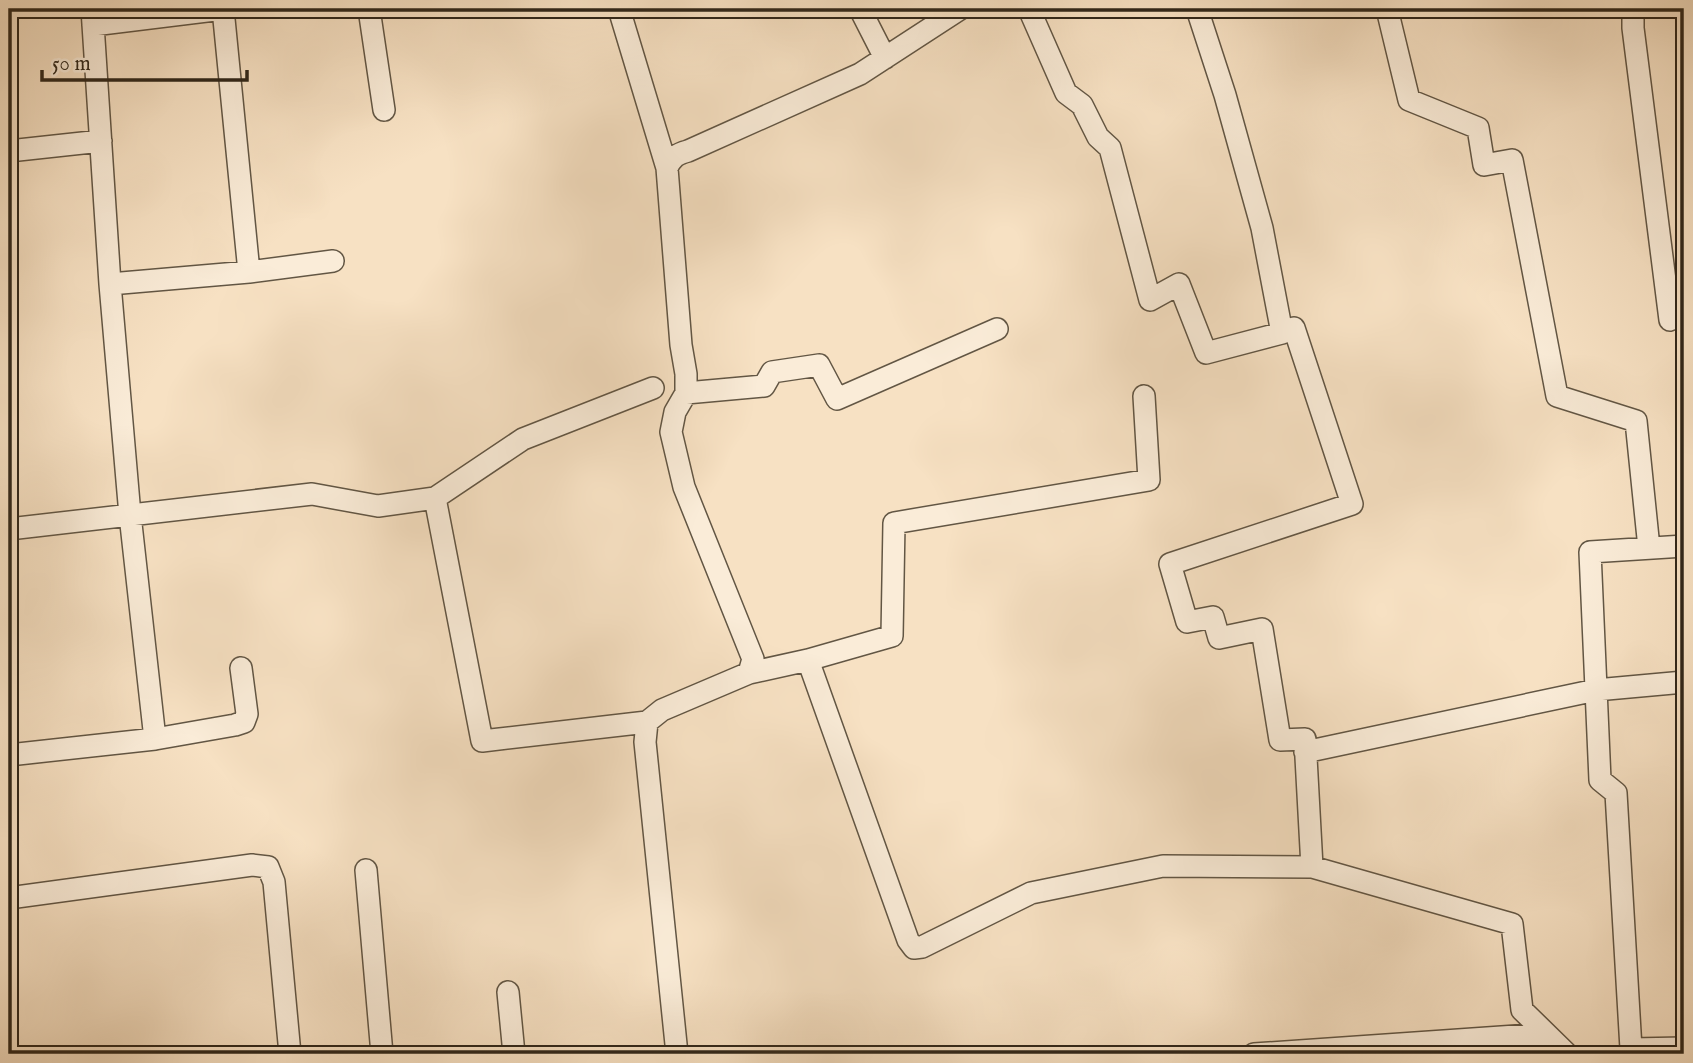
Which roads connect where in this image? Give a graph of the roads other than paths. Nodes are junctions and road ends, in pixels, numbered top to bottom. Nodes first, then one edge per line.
1 (223, 9) edge
2 (369, 9) edge
3 (619, 9) edge
4 (860, 9) edge
5 (960, 9) edge
6 (1029, 9) edge
7 (1197, 9) edge
8 (1387, 9) edge
9 (1633, 9) edge
10 (92, 17) edge
11 (885, 58) junction
12 (384, 110) dead end
13 (100, 141) junction
14 (9, 151) edge
15 (667, 168) junction
16 (333, 261) dead end
17 (249, 272) junction
18 (110, 284) junction
19 (1670, 320) dead end
20 (997, 329) dead end
21 (1282, 333) junction
22 (653, 388) dead end
23 (686, 393) junction
24 (1143, 396) dead end
25 (435, 498) junction
26 (131, 515) junction
27 (9, 528) edge
28 (1684, 546) edge
29 (1649, 548) junction
30 (808, 660) junction
31 (241, 668) dead end
32 (749, 673) junction
33 (1684, 682) edge
34 (1597, 690) junction
35 (647, 722) junction
36 (155, 739) junction
37 (1305, 752) junction
38 (9, 755) edge
39 (1312, 867) junction
40 (366, 870) dead end
41 (9, 898) edge
42 (508, 992) dead end
43 (1546, 1034) junction
44 (1684, 1048) edge
45 (290, 1054) edge
46 (382, 1054) edge
47 (514, 1054) edge
48 (677, 1054) edge
49 (1254, 1054) edge
50 (1567, 1054) edge

1 - 10 street
1 - 17 street
2 - 12 street
3 - 15 street
4 - 11 street
5 - 11 street
6 - 21 street
7 - 21 street
8 - 29 street
9 - 19 street
10 - 13 street
11 - 15 street
13 - 14 street
13 - 18 street
15 - 23 street
16 - 17 street
17 - 18 street
18 - 26 street
20 - 23 street
21 - 37 street
22 - 25 street
23 - 32 street
24 - 30 street
25 - 26 street
25 - 35 street
26 - 27 street
26 - 36 street
28 - 29 street
29 - 34 street
30 - 32 street
30 - 39 street
31 - 36 street
32 - 35 street
33 - 34 street
34 - 37 street
34 - 44 street
35 - 48 street
36 - 38 street
37 - 39 street
39 - 43 street
40 - 46 street
41 - 45 street
42 - 47 street
43 - 49 street
43 - 50 street

